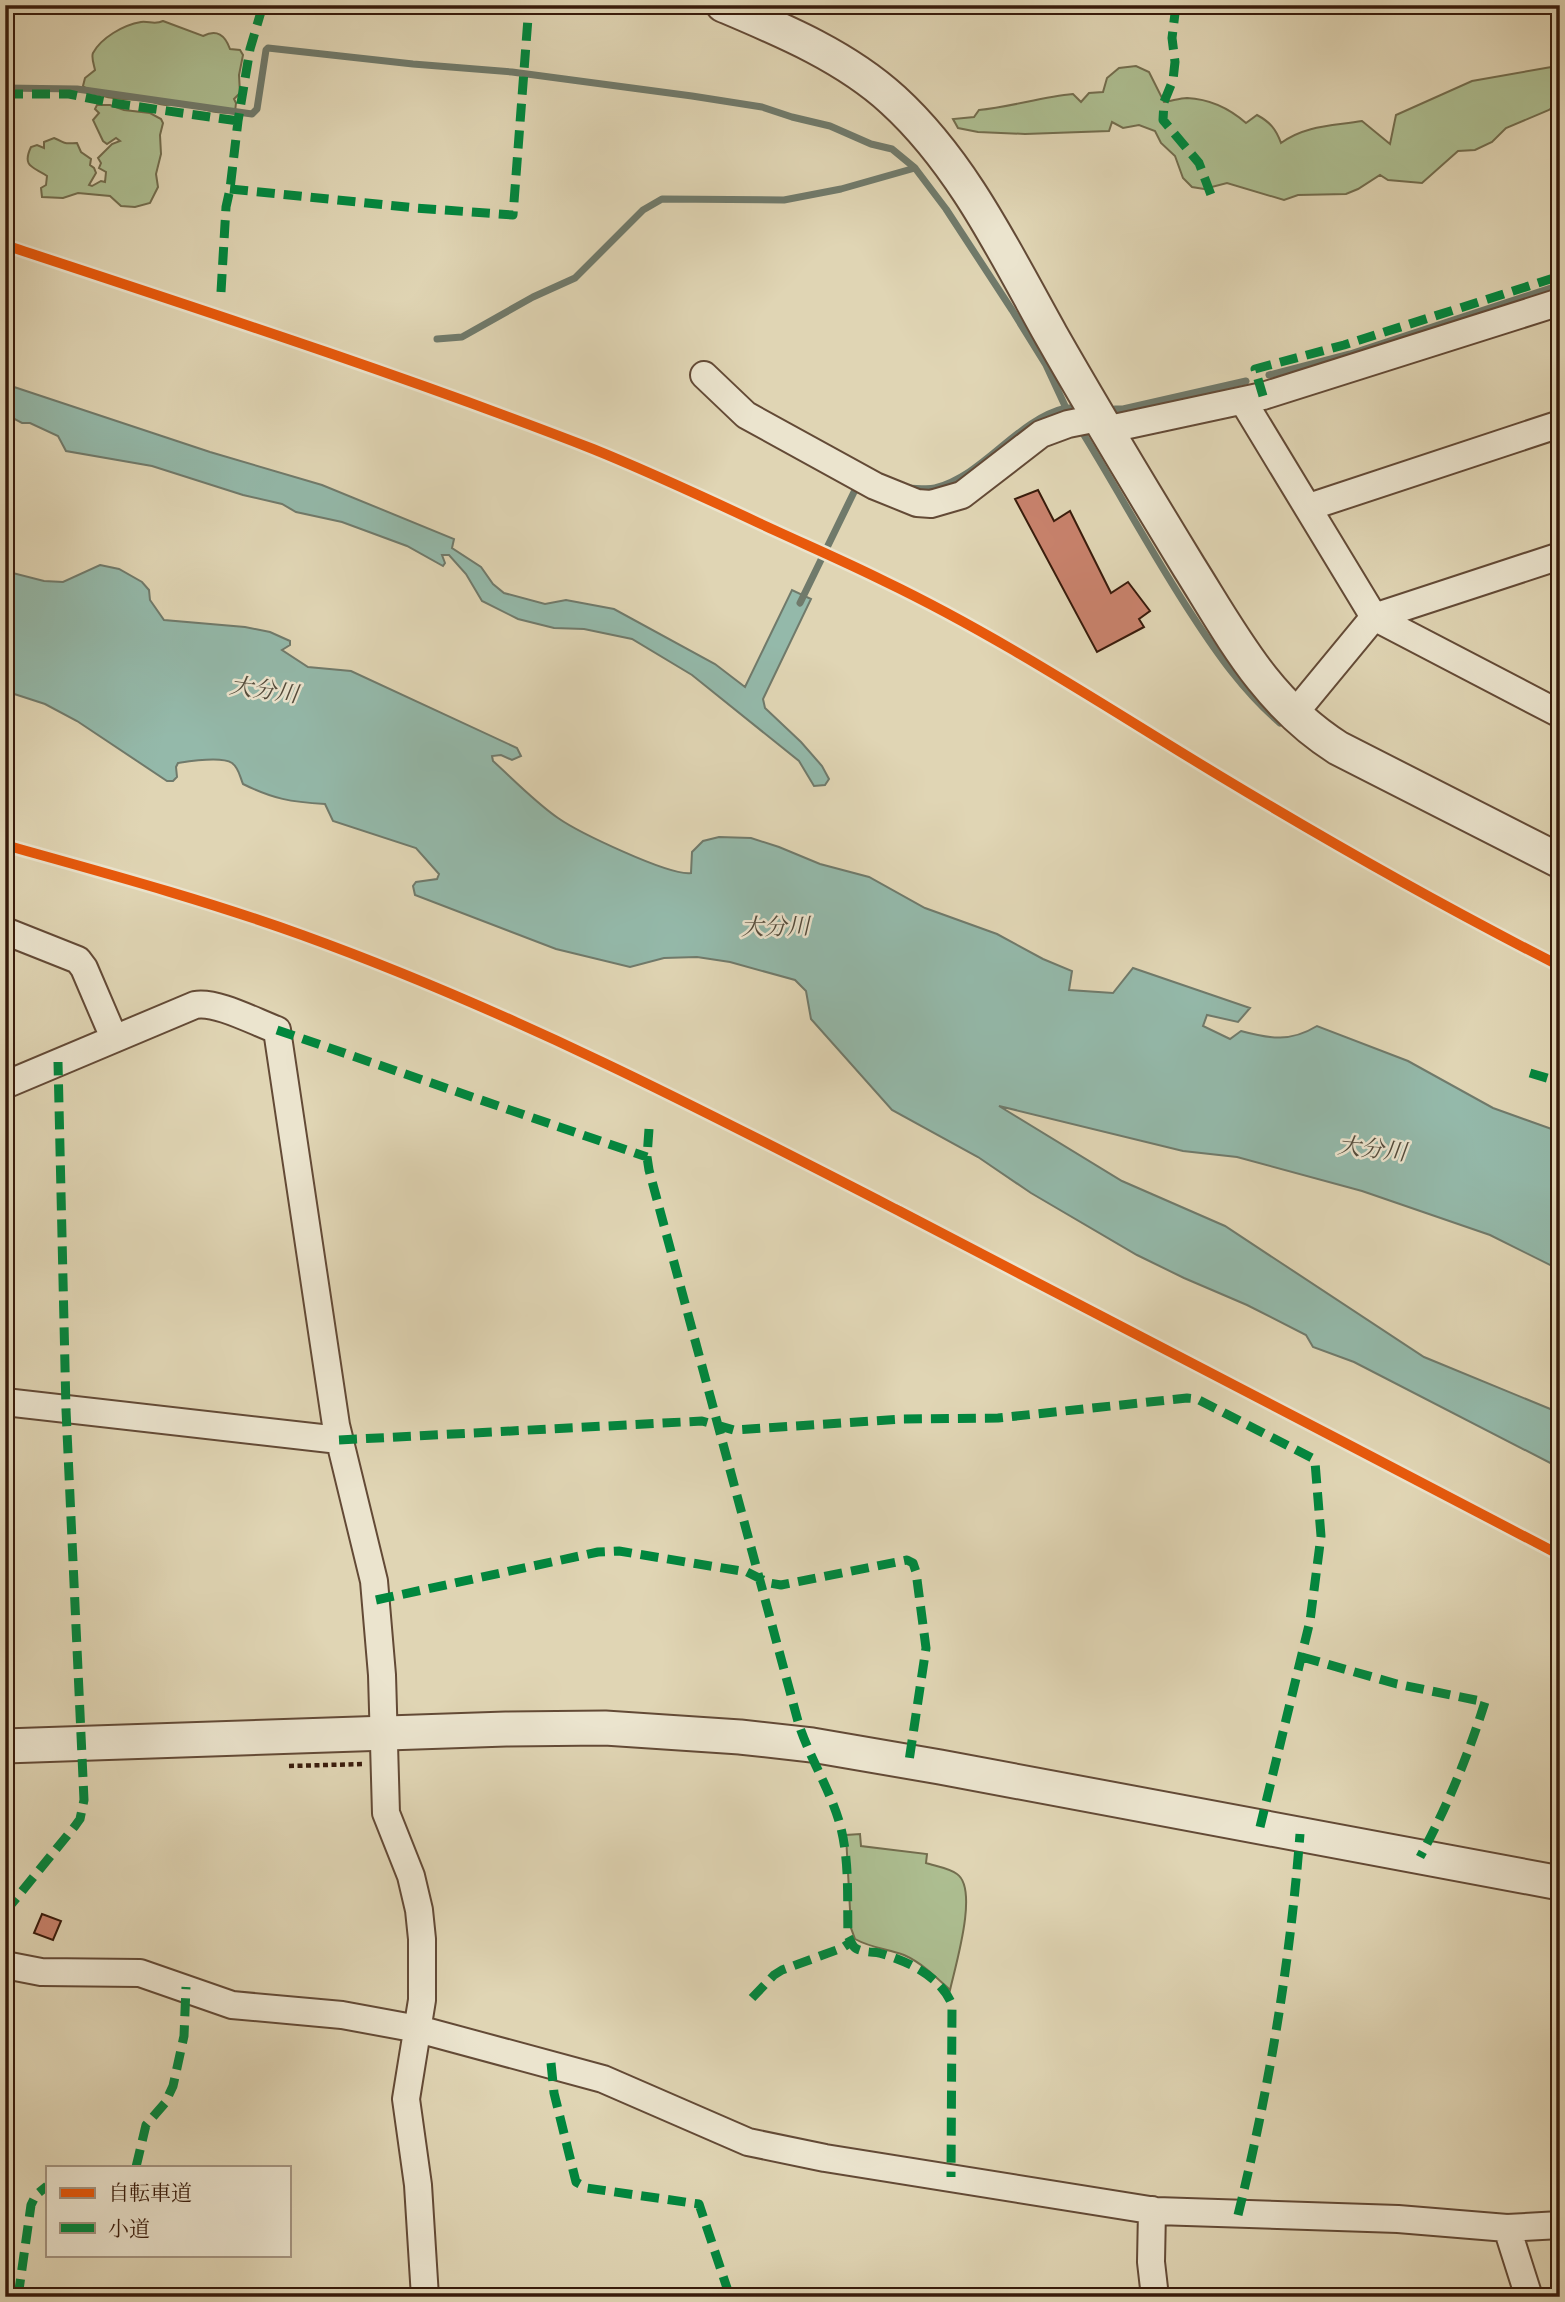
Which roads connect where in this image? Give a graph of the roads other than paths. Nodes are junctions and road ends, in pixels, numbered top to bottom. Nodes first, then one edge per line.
1 (723, 5) edge
2 (1560, 302) edge
3 (704, 375) dead end
4 (1243, 401) junction
5 (1102, 424) junction
6 (1560, 424) edge
7 (1308, 507) junction
8 (1552, 565) edge
9 (1374, 617) junction
10 (1294, 713) junction
11 (1560, 714) edge
12 (1560, 861) edge
13 (5, 931) edge
14 (114, 1038) junction
15 (5, 1085) edge
16 (5, 1402) edge
17 (340, 1440) junction
18 (385, 1734) junction
19 (5, 1746) edge
20 (1560, 1883) edge
21 (5, 1965) edge
22 (418, 2029) junction
23 (1152, 2210) junction
24 (1560, 2225) edge
25 (1507, 2228) junction
26 (425, 2297) edge
27 (1155, 2297) edge
28 (1529, 2297) edge

1 - 5 street
2 - 4 street
3 - 5 street
4 - 5 street
4 - 7 street
5 - 10 street
6 - 7 street
7 - 9 street
8 - 9 street
9 - 10 street
9 - 11 street
10 - 12 street
13 - 14 street
14 - 15 street
14 - 17 street
16 - 17 street
17 - 18 street
18 - 19 street
18 - 20 street
18 - 22 street
21 - 22 street
22 - 23 street
22 - 26 street
23 - 25 street
23 - 27 street
24 - 25 street
25 - 28 street

